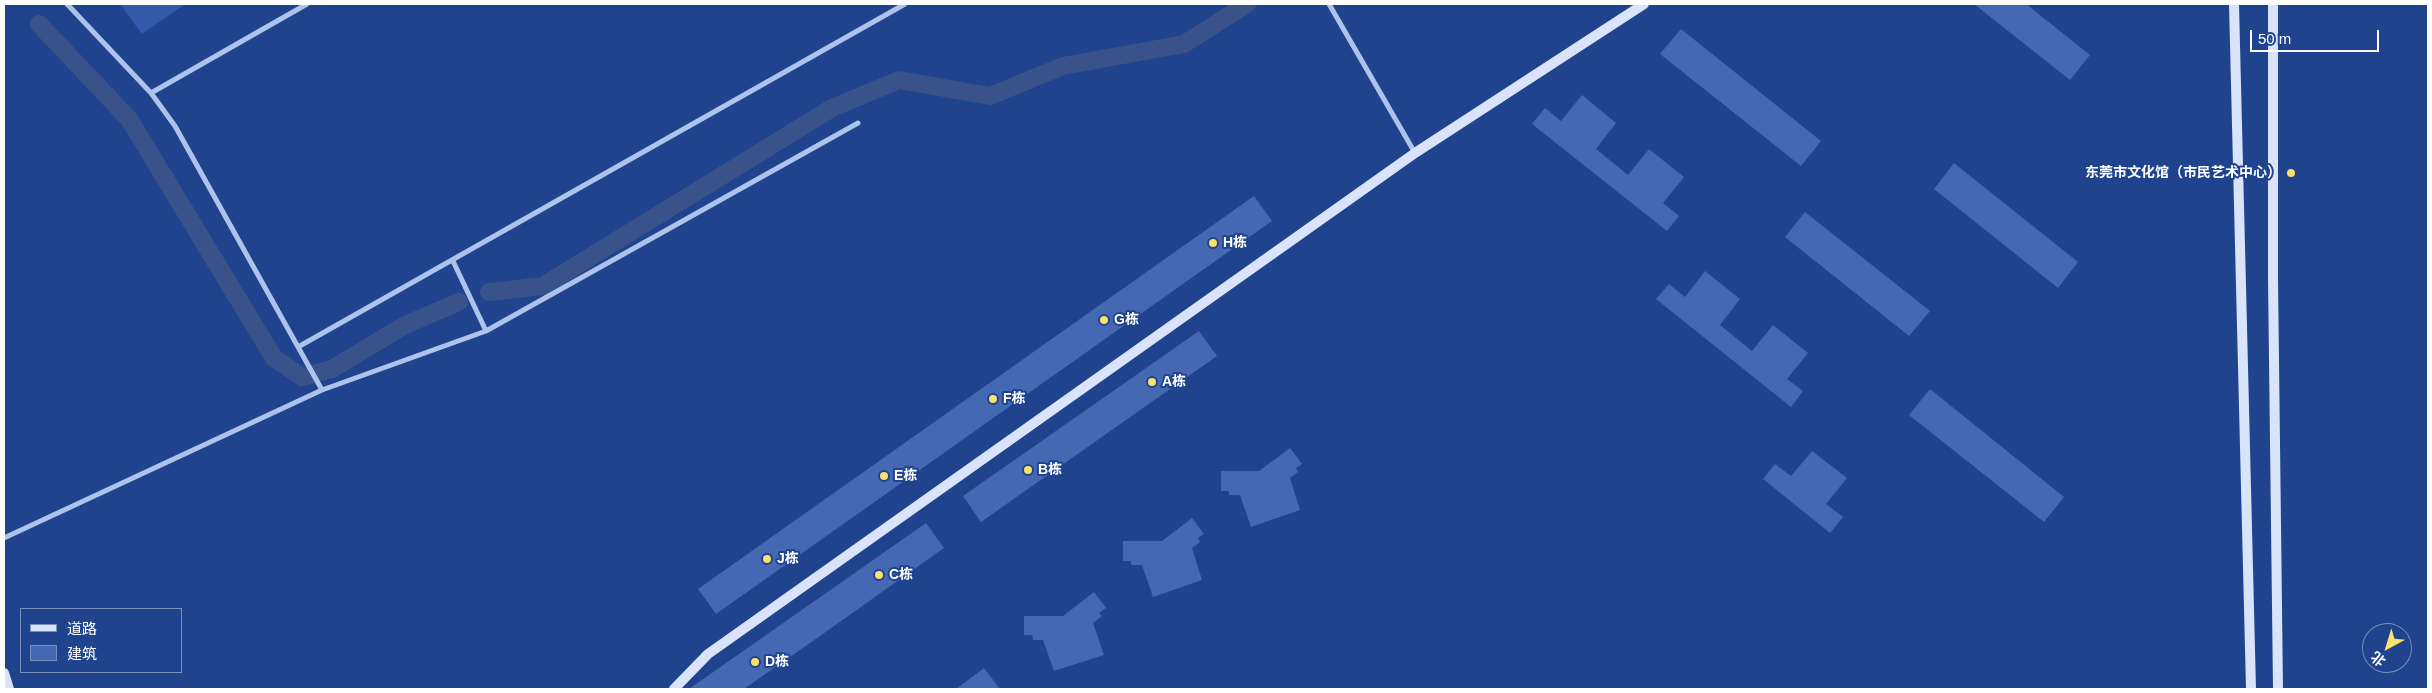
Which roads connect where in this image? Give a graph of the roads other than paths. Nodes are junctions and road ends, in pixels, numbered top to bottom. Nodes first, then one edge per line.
1 (67, 4) edge
2 (307, 4) edge
3 (905, 4) edge
4 (1329, 4) edge
5 (1644, 4) edge
6 (2234, 4) edge
7 (2273, 4) edge
8 (151, 93) junction
9 (858, 123) dead end
10 (1415, 153) junction
11 (453, 260) junction
12 (486, 331) junction
13 (298, 347) junction
14 (322, 390) junction
15 (4, 538) edge
16 (4, 672) edge
17 (2278, 684) edge
18 (9, 689) edge
19 (674, 689) edge
20 (2252, 689) edge
21 (2283, 689) edge

1 - 8 street
2 - 8 street
3 - 11 street
4 - 10 street
5 - 10 main road
6 - 20 main road
7 - 17 main road
8 - 13 street
9 - 12 street
10 - 19 main road
11 - 12 street
11 - 13 street
12 - 14 street
13 - 14 street
14 - 15 street
16 - 18 main road
17 - 21 main road

